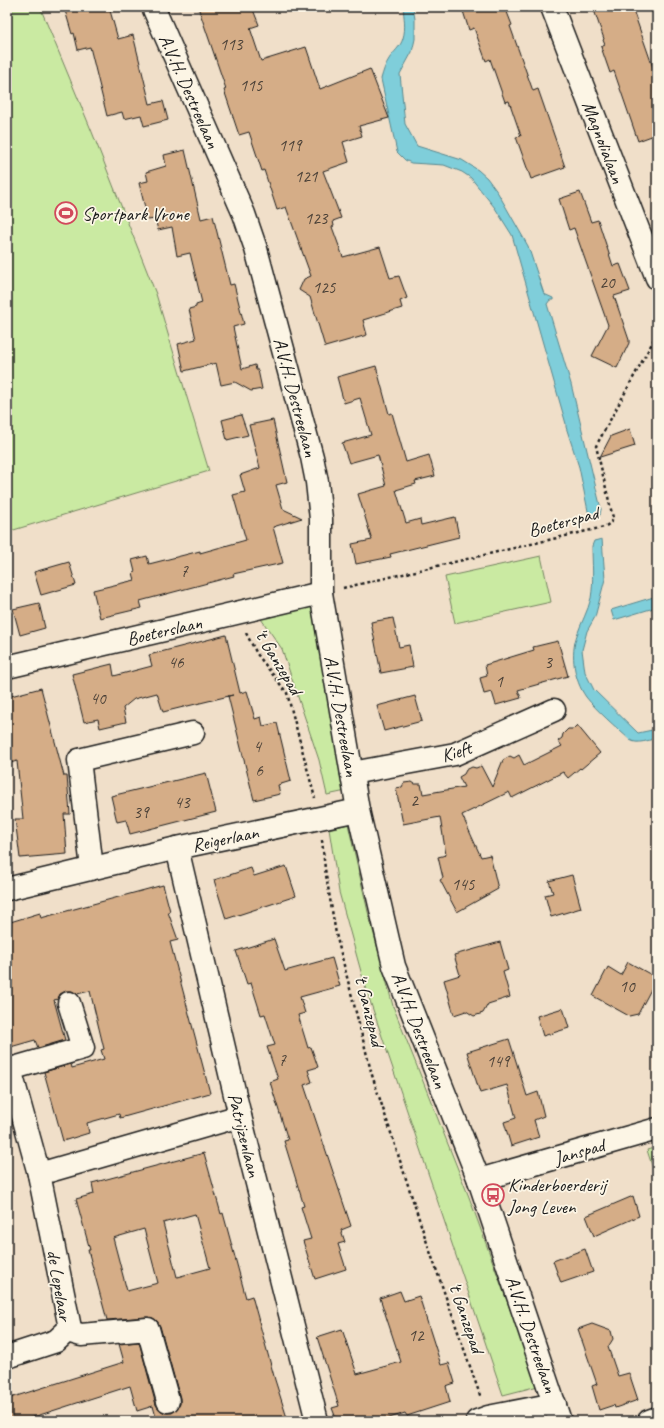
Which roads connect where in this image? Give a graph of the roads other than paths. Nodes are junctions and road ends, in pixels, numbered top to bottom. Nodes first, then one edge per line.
1 (153, 7) edge
2 (552, 7) edge
3 (657, 278) edge
4 (321, 593) junction
5 (7, 667) edge
6 (554, 710) dead end
7 (193, 733) dead end
8 (352, 773) junction
9 (358, 810) junction
10 (177, 848) junction
11 (92, 868) junction
12 (7, 889) edge
13 (69, 1003) dead end
14 (9, 1069) edge
15 (240, 1116) junction
16 (657, 1129) edge
17 (39, 1174) junction
18 (479, 1180) junction
19 (67, 1331) junction
20 (7, 1357) edge
21 (168, 1401) dead end
22 (558, 1412) edge
23 (525, 1415) edge
24 (657, 1418) edge
25 (482, 1419) edge
26 (317, 1421) edge
27 (648, 1421) edge

1 - 4 street, A.V.H. Destreelaan
2 - 3 street, Magnolialaan
4 - 5 street, Boeterslaan
4 - 8 street, A.V.H. Destreelaan
6 - 8 street, Kieft
7 - 11 street
8 - 9 street, A.V.H. Destreelaan
9 - 10 street, Reigerlaan
9 - 18 street, A.V.H. Destreelaan
10 - 11 street, Reigerlaan
10 - 15 street, Patrijzenlaan
11 - 12 street, Reigerlaan
13 - 14 street, de Lepelaar
14 - 17 street, de Lepelaar
15 - 17 street
15 - 26 street, Patrijzenlaan
16 - 18 street, Janspad
17 - 19 street, de Lepelaar
18 - 22 street, A.V.H. Destreelaan
19 - 20 street, de Lepelaar
19 - 21 street
22 - 23 street
23 - 25 street
24 - 27 street

